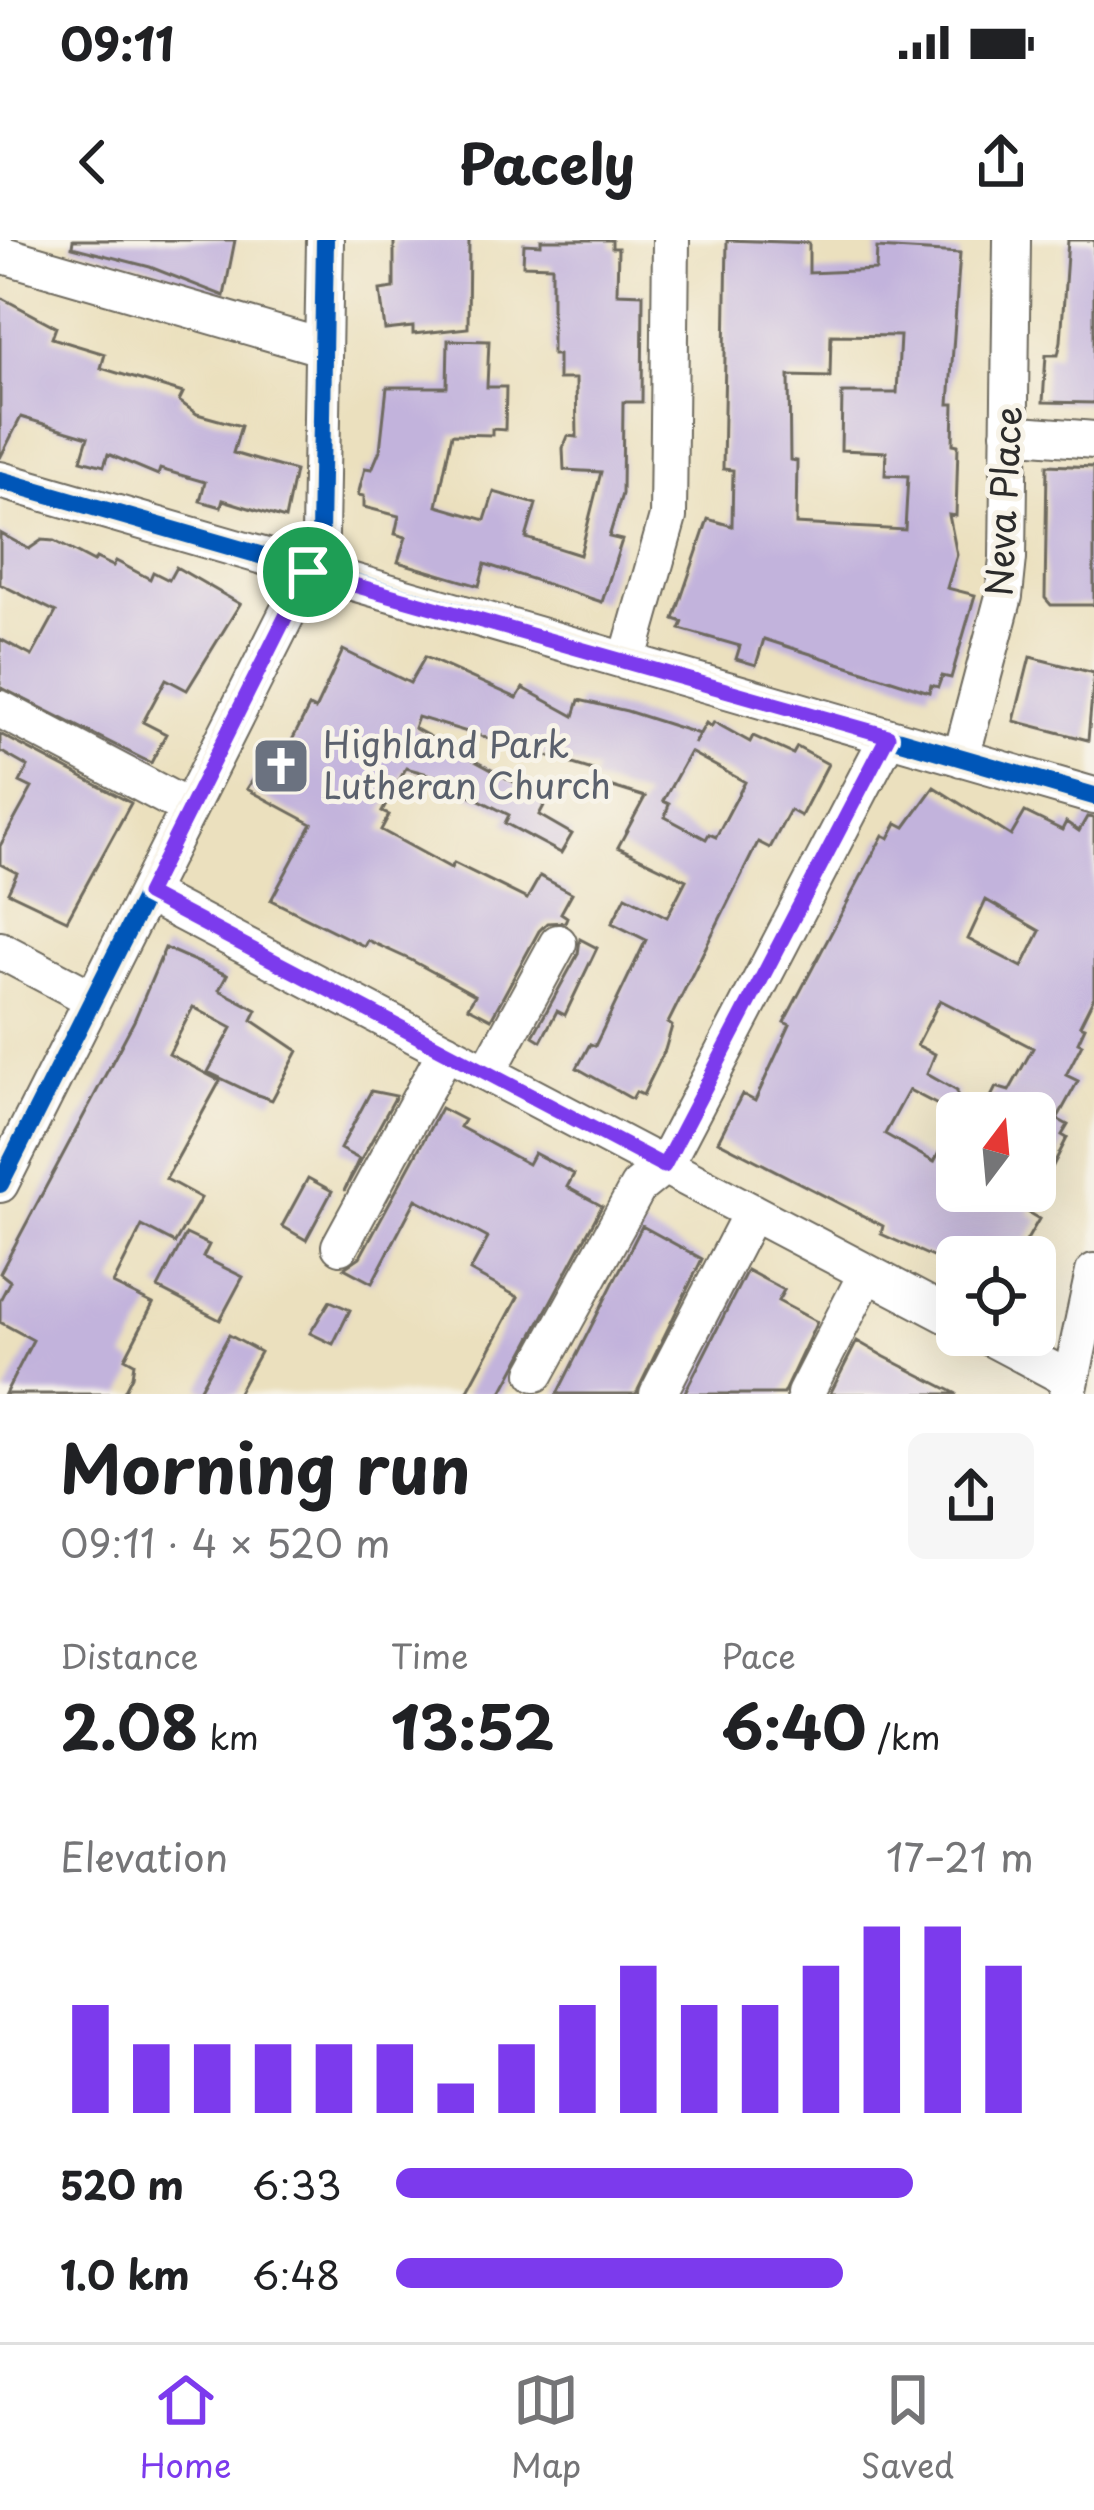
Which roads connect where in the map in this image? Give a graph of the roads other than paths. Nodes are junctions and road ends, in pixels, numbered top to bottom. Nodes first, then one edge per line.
1 (326, 240) edge
2 (671, 240) edge
3 (1012, 240) edge
4 (0, 254) edge
5 (321, 347) junction
6 (1009, 433) junction
7 (1094, 440) edge
8 (0, 480) edge
9 (308, 572) junction
10 (627, 662) junction
11 (0, 709) edge
12 (888, 736) junction
13 (962, 758) junction
14 (1094, 796) edge
15 (188, 808) junction
16 (147, 894) junction
17 (558, 943) dead end
18 (0, 950) edge
19 (91, 998) junction
20 (446, 1051) junction
21 (487, 1072) junction
22 (664, 1166) junction
23 (0, 1184) edge
24 (760, 1216) junction
25 (340, 1246) dead end
26 (1094, 1272) edge
27 (867, 1273) junction
28 (936, 1309) edge
29 (1088, 1329) edge
30 (1020, 1356) edge
31 (536, 1372) dead end
32 (1070, 1387) edge
33 (658, 1394) edge
34 (672, 1394) edge
35 (805, 1394) edge

1 - 5 street
2 - 10 street
3 - 6 street, Neva Place
4 - 5 street
5 - 9 street
6 - 7 street
6 - 13 street, Neva Place
8 - 9 street
9 - 10 street
9 - 15 street
10 - 12 street
11 - 15 street
12 - 13 street
12 - 22 street
13 - 14 street
15 - 16 street
16 - 19 street
16 - 20 street
17 - 21 street
18 - 19 street
19 - 23 street
20 - 21 street
20 - 25 street
21 - 22 street
22 - 24 street
22 - 31 street
24 - 27 street
24 - 33 street
24 - 34 street
26 - 29 street
27 - 28 street
27 - 35 street
29 - 32 street
30 - 32 street

